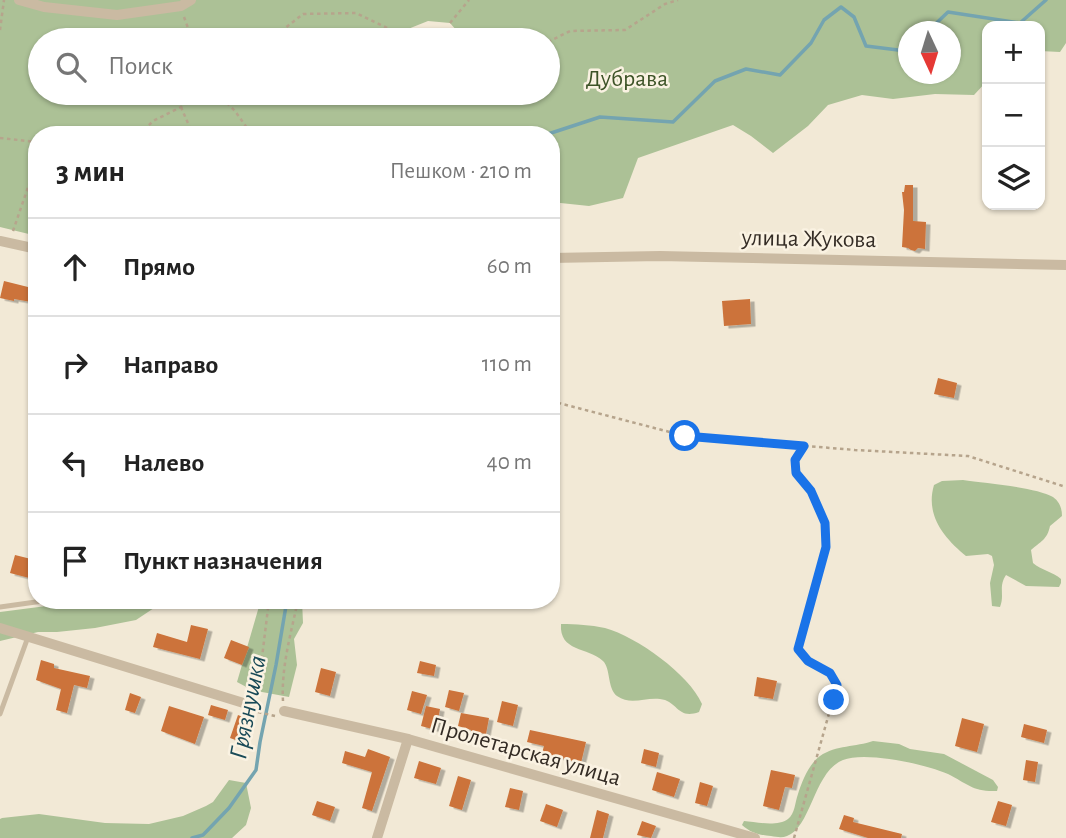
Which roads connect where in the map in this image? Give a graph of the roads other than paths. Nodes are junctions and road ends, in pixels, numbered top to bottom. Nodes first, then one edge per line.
1 (19, 0) edge
2 (191, 0) edge
3 (5, 242) edge
4 (28, 247) edge
5 (560, 258) edge
6 (1066, 265) edge
7 (28, 603) edge
8 (0, 607) edge
9 (0, 628) edge
10 (28, 637) junction
11 (251, 708) road end
12 (0, 714) edge
13 (281, 714) road end
14 (408, 739) junction
15 (377, 838) edge
16 (755, 838) edge

1 - 2 street
3 - 4 street
5 - 6 street, улица Жукова
7 - 8 lane
9 - 10 street
10 - 11 street
10 - 12 lane
13 - 14 street, Пролетарская улица
14 - 15 street
14 - 16 street, Пролетарская улица

